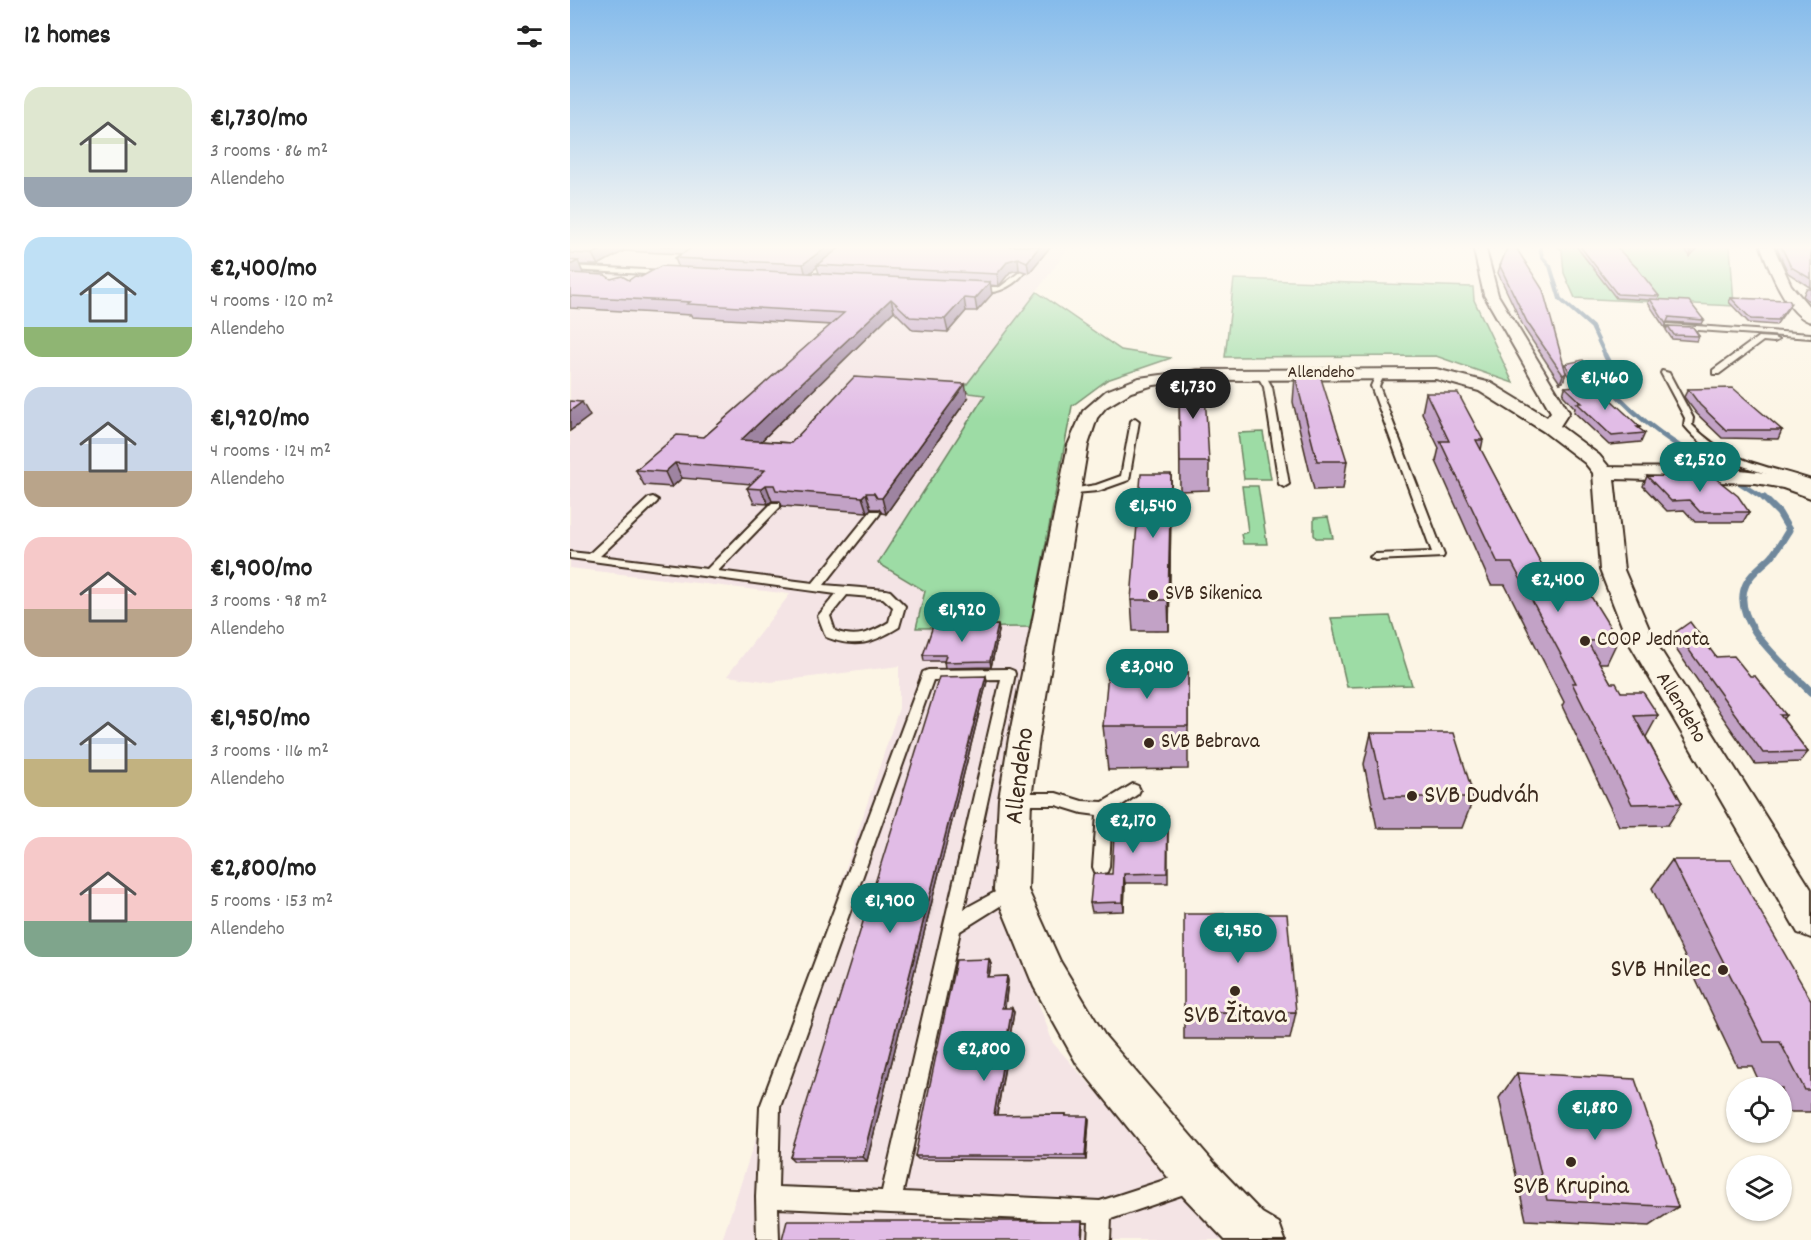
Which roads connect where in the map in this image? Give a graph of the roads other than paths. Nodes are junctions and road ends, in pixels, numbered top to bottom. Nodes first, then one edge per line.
1 (1496, 304) edge
2 (1798, 304) edge
3 (1811, 317) edge
4 (1670, 326) edge
5 (1811, 336) edge
6 (1811, 342) edge
7 (1716, 372) dead end
8 (1260, 373) junction
9 (1381, 373) junction
10 (1665, 373) dead end
11 (1135, 421) dead end
12 (1550, 427) junction
13 (1603, 472) junction
14 (1811, 483) edge
15 (1284, 484) dead end
16 (1068, 492) junction
17 (1811, 492) edge
18 (653, 500) dead end
19 (776, 505) edge
20 (875, 513) edge
21 (570, 555) edge
22 (1375, 557) dead end
23 (591, 558) junction
24 (710, 573) junction
25 (816, 587) junction
26 (844, 591) junction
27 (1037, 665) junction
28 (1009, 674) junction
29 (1133, 790) dead end
30 (1015, 799) junction
31 (1105, 809) junction
32 (1101, 867) dead end
33 (1011, 890) junction
34 (1811, 921) edge
35 (952, 926) junction
36 (1199, 1180) junction
37 (767, 1197) junction
38 (890, 1203) junction
39 (1100, 1212) junction
40 (1251, 1236) edge
41 (768, 1240) edge
42 (1100, 1240) edge

1 - 12 street
2 - 3 street
4 - 5 lane
6 - 7 lane
8 - 9 street, Allendeho
8 - 15 lane, Allendeho
8 - 16 street, Allendeho
9 - 12 street, Allendeho
9 - 22 lane, Allendeho
10 - 14 lane
11 - 16 lane
12 - 13 street, Allendeho
13 - 17 street
13 - 34 street, Allendeho
16 - 27 street, Allendeho
18 - 23 lane
19 - 24 lane
20 - 25 lane
21 - 23 lane
23 - 24 lane
24 - 25 lane
25 - 26 lane
26 - 26 lane
27 - 28 lane
27 - 30 street, Allendeho
28 - 35 lane
28 - 37 lane
29 - 31 lane
30 - 31 lane
30 - 33 street, Allendeho
31 - 32 lane
33 - 35 lane
33 - 36 street, Allendeho
35 - 38 lane
36 - 39 lane
36 - 40 street, Allendeho
37 - 38 lane
37 - 41 lane
38 - 39 lane
39 - 42 lane

